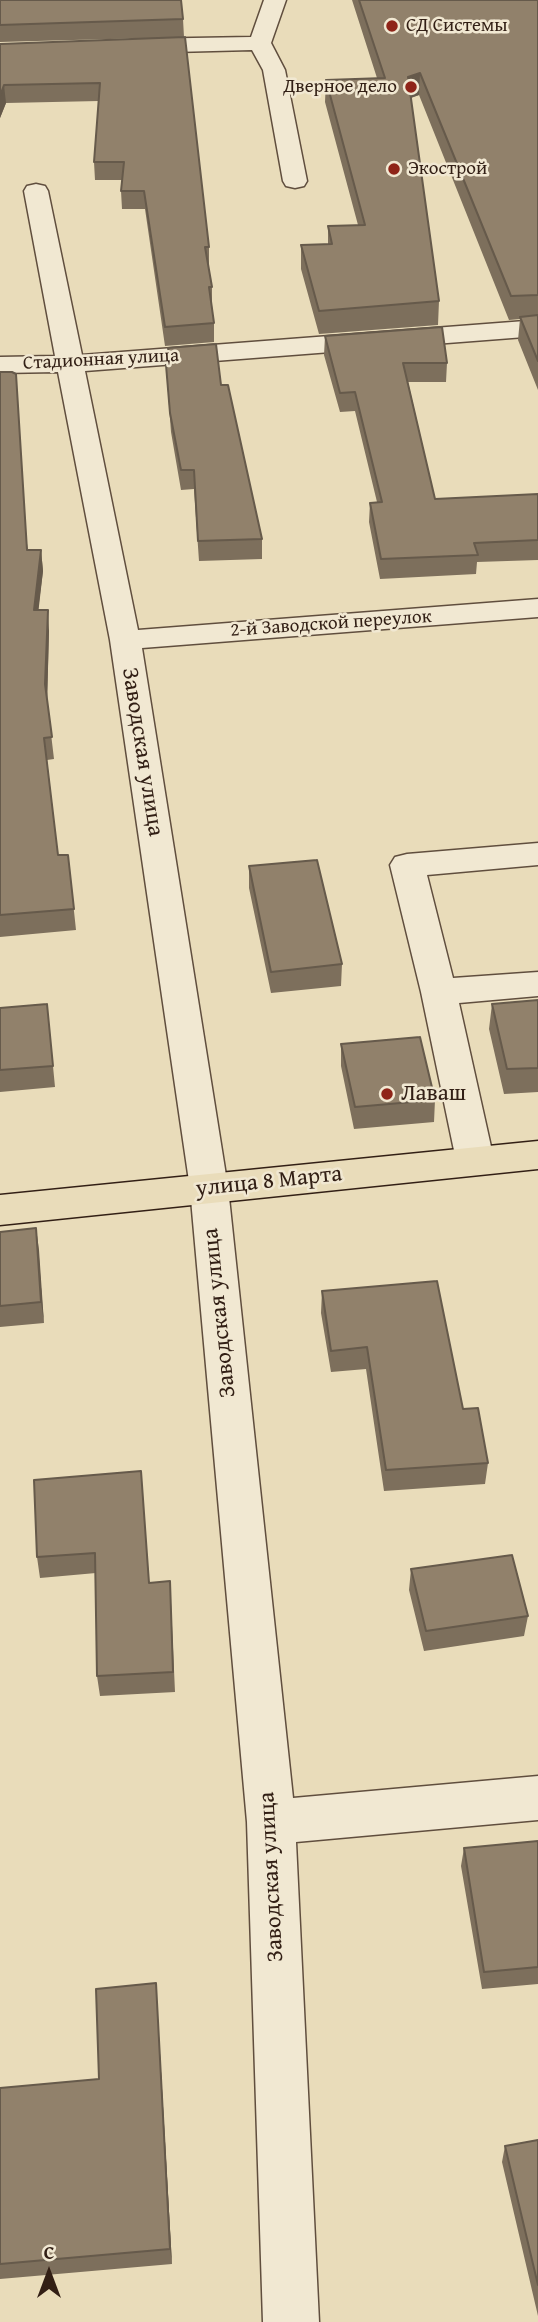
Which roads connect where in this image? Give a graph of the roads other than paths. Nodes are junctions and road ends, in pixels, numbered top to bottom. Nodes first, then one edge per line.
1 (275, 0) edge
2 (260, 43) junction
3 (111, 47) edge
4 (295, 181) dead end
5 (36, 191) dead end
6 (538, 328) edge
7 (71, 364) junction
8 (0, 366) edge
9 (538, 608) edge
10 (125, 640) junction
11 (538, 855) edge
12 (538, 984) edge
13 (439, 992) junction
14 (538, 1154) edge
15 (475, 1160) junction
16 (209, 1188) junction
17 (0, 1210) edge
18 (538, 1798) edge
19 (271, 1822) junction
20 (291, 2322) edge

1 - 2 street
2 - 3 street
2 - 4 street
5 - 7 street, Заводская улица
6 - 7 street, Стадионная улица
7 - 8 street, Стадионная улица
7 - 10 street, Заводская улица
9 - 10 street, 2-й Заводской переулок
10 - 16 street, Заводская улица
11 - 13 street
12 - 13 street
13 - 15 street
14 - 15 main road, улица 8 Марта
15 - 16 main road, улица 8 Марта
16 - 17 main road, улица 8 Марта
16 - 19 street, Заводская улица
18 - 19 street
19 - 20 street, Заводская улица

